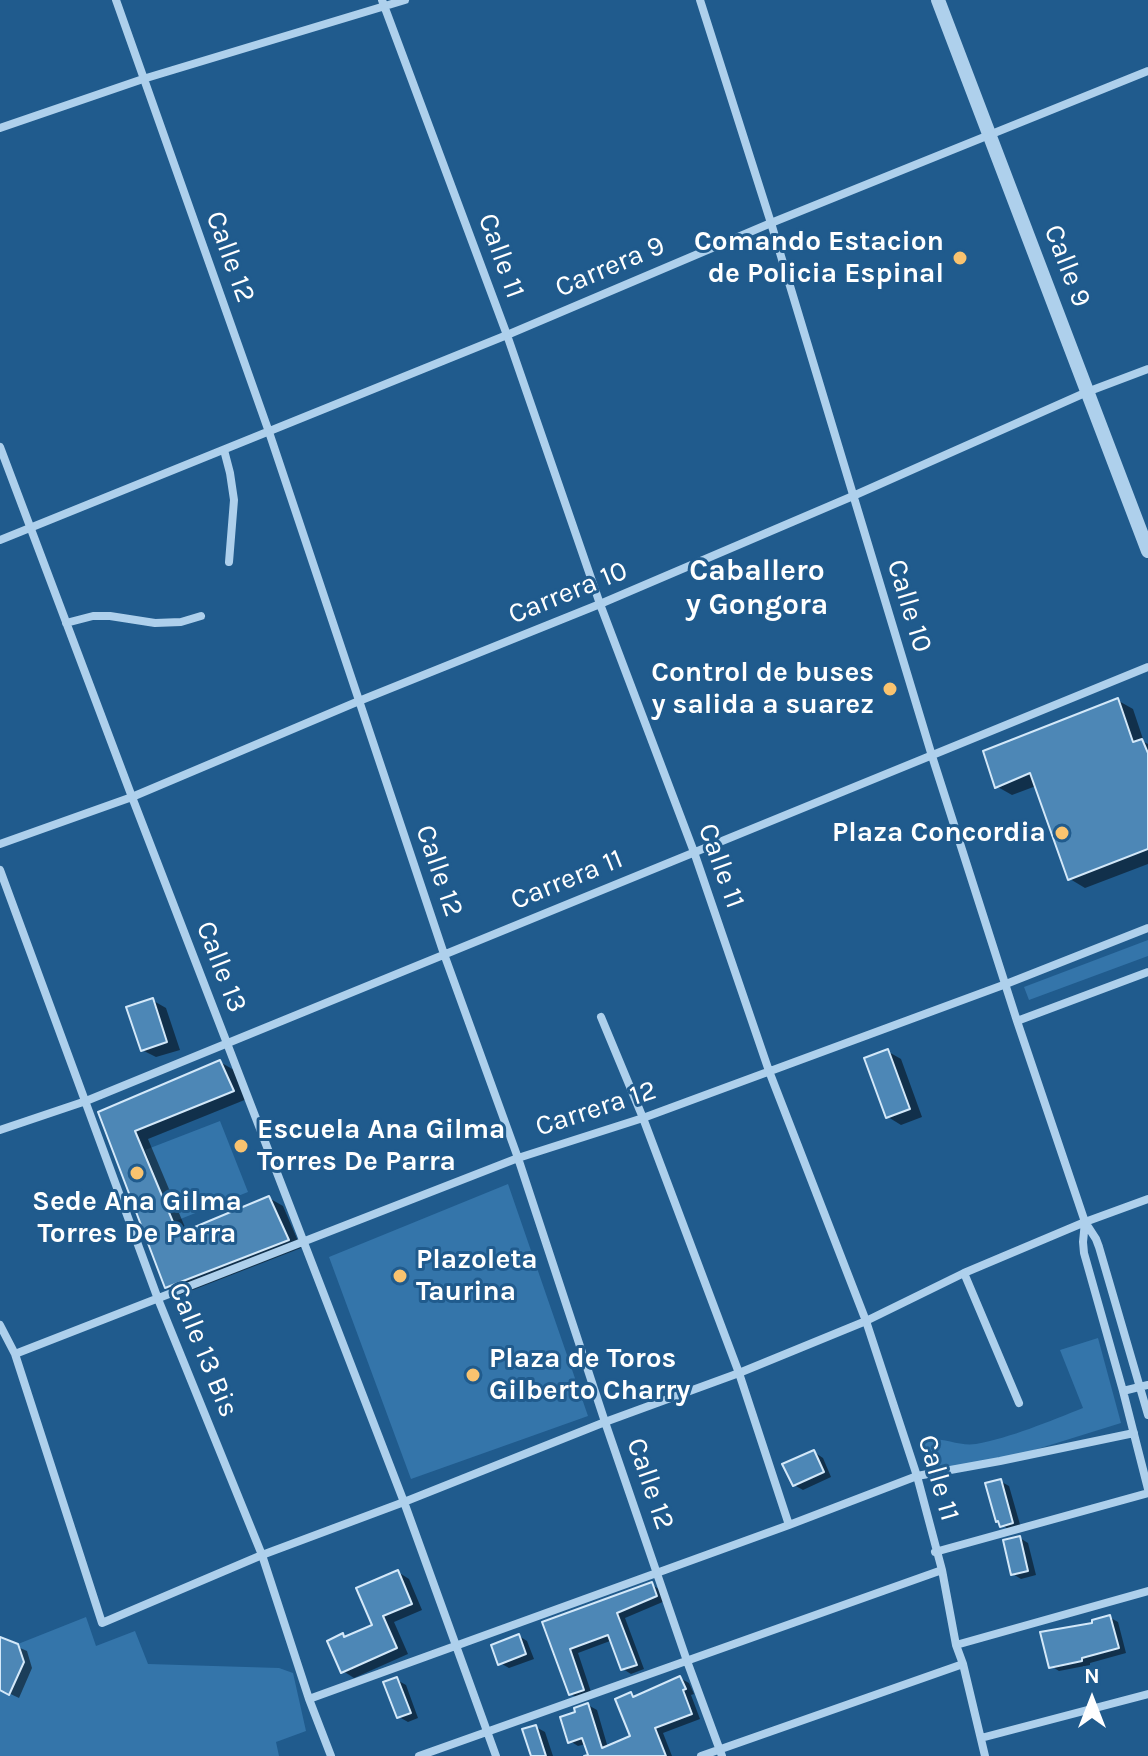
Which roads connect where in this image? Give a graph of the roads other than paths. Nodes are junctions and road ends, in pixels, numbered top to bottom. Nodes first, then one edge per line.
1 (116, 0) edge
2 (405, 0) edge
3 (700, 0) edge
4 (938, 0) edge
5 (383, 3) edge
6 (1148, 71) edge
7 (143, 79) junction
8 (0, 128) edge
9 (989, 136) junction
10 (771, 223) junction
11 (507, 335) junction
12 (1148, 369) edge
13 (1087, 392) junction
14 (269, 432) junction
15 (0, 447) edge
16 (224, 450) junction
17 (853, 496) junction
18 (31, 528) junction
19 (0, 540) edge
20 (1148, 551) edge
21 (229, 562) dead end
22 (600, 604) junction
23 (201, 616) dead end
24 (66, 623) junction
25 (1148, 667) edge
26 (359, 701) junction
27 (932, 756) junction
28 (132, 797) junction
29 (0, 844) edge
30 (694, 852) junction
31 (0, 870) edge
32 (1148, 928) edge
33 (444, 954) junction
34 (1148, 972) edge
35 (1006, 984) junction
36 (601, 1017) dead end
37 (1017, 1021) junction
38 (227, 1042) junction
39 (769, 1071) junction
40 (86, 1101) junction
41 (643, 1118) junction
42 (0, 1130) edge
43 (518, 1158) junction
44 (1148, 1199) edge
45 (1085, 1222) junction
46 (303, 1243) junction
47 (964, 1273) junction
48 (1109, 1278) junction
49 (1093, 1283) junction
50 (158, 1299) junction
51 (866, 1321) junction
52 (0, 1325) edge
53 (15, 1354) junction
54 (739, 1373) junction
55 (1144, 1386) edge
56 (1123, 1391) junction
57 (1019, 1403) dead end
58 (1148, 1415) edge
59 (605, 1422) junction
60 (1134, 1433) junction
61 (917, 1476) junction
62 (1148, 1491) edge
63 (404, 1502) junction
64 (789, 1525) junction
65 (935, 1552) junction
66 (262, 1555) junction
67 (942, 1570) junction
68 (658, 1573) junction
69 (1148, 1591) edge
70 (455, 1645) junction
71 (956, 1645) junction
72 (687, 1661) junction
73 (963, 1664) junction
74 (1148, 1694) edge
75 (309, 1699) junction
76 (487, 1732) junction
77 (981, 1738) junction
78 (720, 1753) edge
79 (982, 1755) edge
80 (331, 1756) edge
81 (419, 1756) edge
82 (496, 1756) edge
83 (701, 1756) edge

1 - 7 street, Calle 12
2 - 5 street
3 - 10 street, Calle 10
4 - 9 street, Calle 9
5 - 7 street
5 - 11 street, Calle 11
6 - 9 street, Carrera 9
7 - 8 street
7 - 14 street, Calle 12
9 - 10 street, Carrera 9
9 - 13 street, Calle 9
10 - 11 street, Carrera 9
10 - 17 street, Calle 10
11 - 14 street, Carrera 9
11 - 22 street, Calle 11
12 - 13 street, Carrera 10
13 - 17 street, Carrera 10
13 - 20 street, Calle 9
14 - 16 street, Carrera 9
14 - 26 street, Calle 12
15 - 18 street, Calle 13
16 - 18 street, Carrera 9
16 - 21 street
17 - 22 street, Carrera 10
17 - 27 street, Calle 10
18 - 19 street, Carrera 9
18 - 24 street, Calle 13
22 - 26 street, Carrera 10
22 - 30 street, Calle 11
23 - 24 street
24 - 28 street, Calle 13
25 - 27 street, Carrera 11
26 - 28 street, Carrera 10
26 - 33 street, Calle 12
27 - 30 street, Carrera 11
27 - 35 street, Calle 10
28 - 29 street, Carrera 10
28 - 38 street, Calle 13
30 - 33 street, Carrera 11
30 - 39 street, Calle 11
31 - 40 street, Calle 13 Bis
32 - 35 street, Carrera 12
33 - 38 street, Carrera 11
33 - 43 street, Calle 12
34 - 37 street
35 - 37 street, Calle 10
35 - 39 street, Carrera 12
36 - 41 street
37 - 45 street, Calle 10
38 - 40 street, Carrera 11
38 - 46 street, Calle 13
39 - 41 street, Carrera 12
39 - 51 street, Calle 11
40 - 42 street, Carrera 11
40 - 50 street, Calle 13 Bis
41 - 43 street, Carrera 12
41 - 54 street
43 - 46 street, Carrera 12
43 - 59 street, Calle 12
44 - 45 street
45 - 47 street
45 - 48 street, Calle 10
45 - 49 street, Calle 10
46 - 50 street, Carrera 12
46 - 63 street, Calle 13
47 - 51 street
47 - 57 street
48 - 49 street
48 - 55 street, Calle 10
49 - 56 street, Calle 10
50 - 53 street, Carrera 12
50 - 66 street, Calle 13 Bis
51 - 54 street
51 - 61 street, Calle 11
52 - 53 street
53 - 66 street
54 - 59 street
54 - 64 street
55 - 56 street
55 - 58 street
56 - 60 street
59 - 63 street
59 - 68 street, Calle 12
60 - 61 street
60 - 62 street
61 - 64 street
61 - 65 street, Calle 11
62 - 65 street
63 - 66 street
63 - 70 street, Calle 13
64 - 68 street
65 - 67 street, Calle 11
66 - 75 street, Calle 13 Bis
67 - 71 street, Calle 11
67 - 72 street
68 - 70 street
68 - 72 street, Calle 12
69 - 71 street
70 - 75 street
70 - 76 street, Calle 13
71 - 73 street, Calle 11
72 - 76 street
72 - 78 street, Calle 12
73 - 77 street, Calle 11
73 - 78 street
74 - 77 street
75 - 80 street, Calle 13 Bis
76 - 81 street
76 - 82 street, Calle 13
77 - 79 street, Calle 11
78 - 83 street

